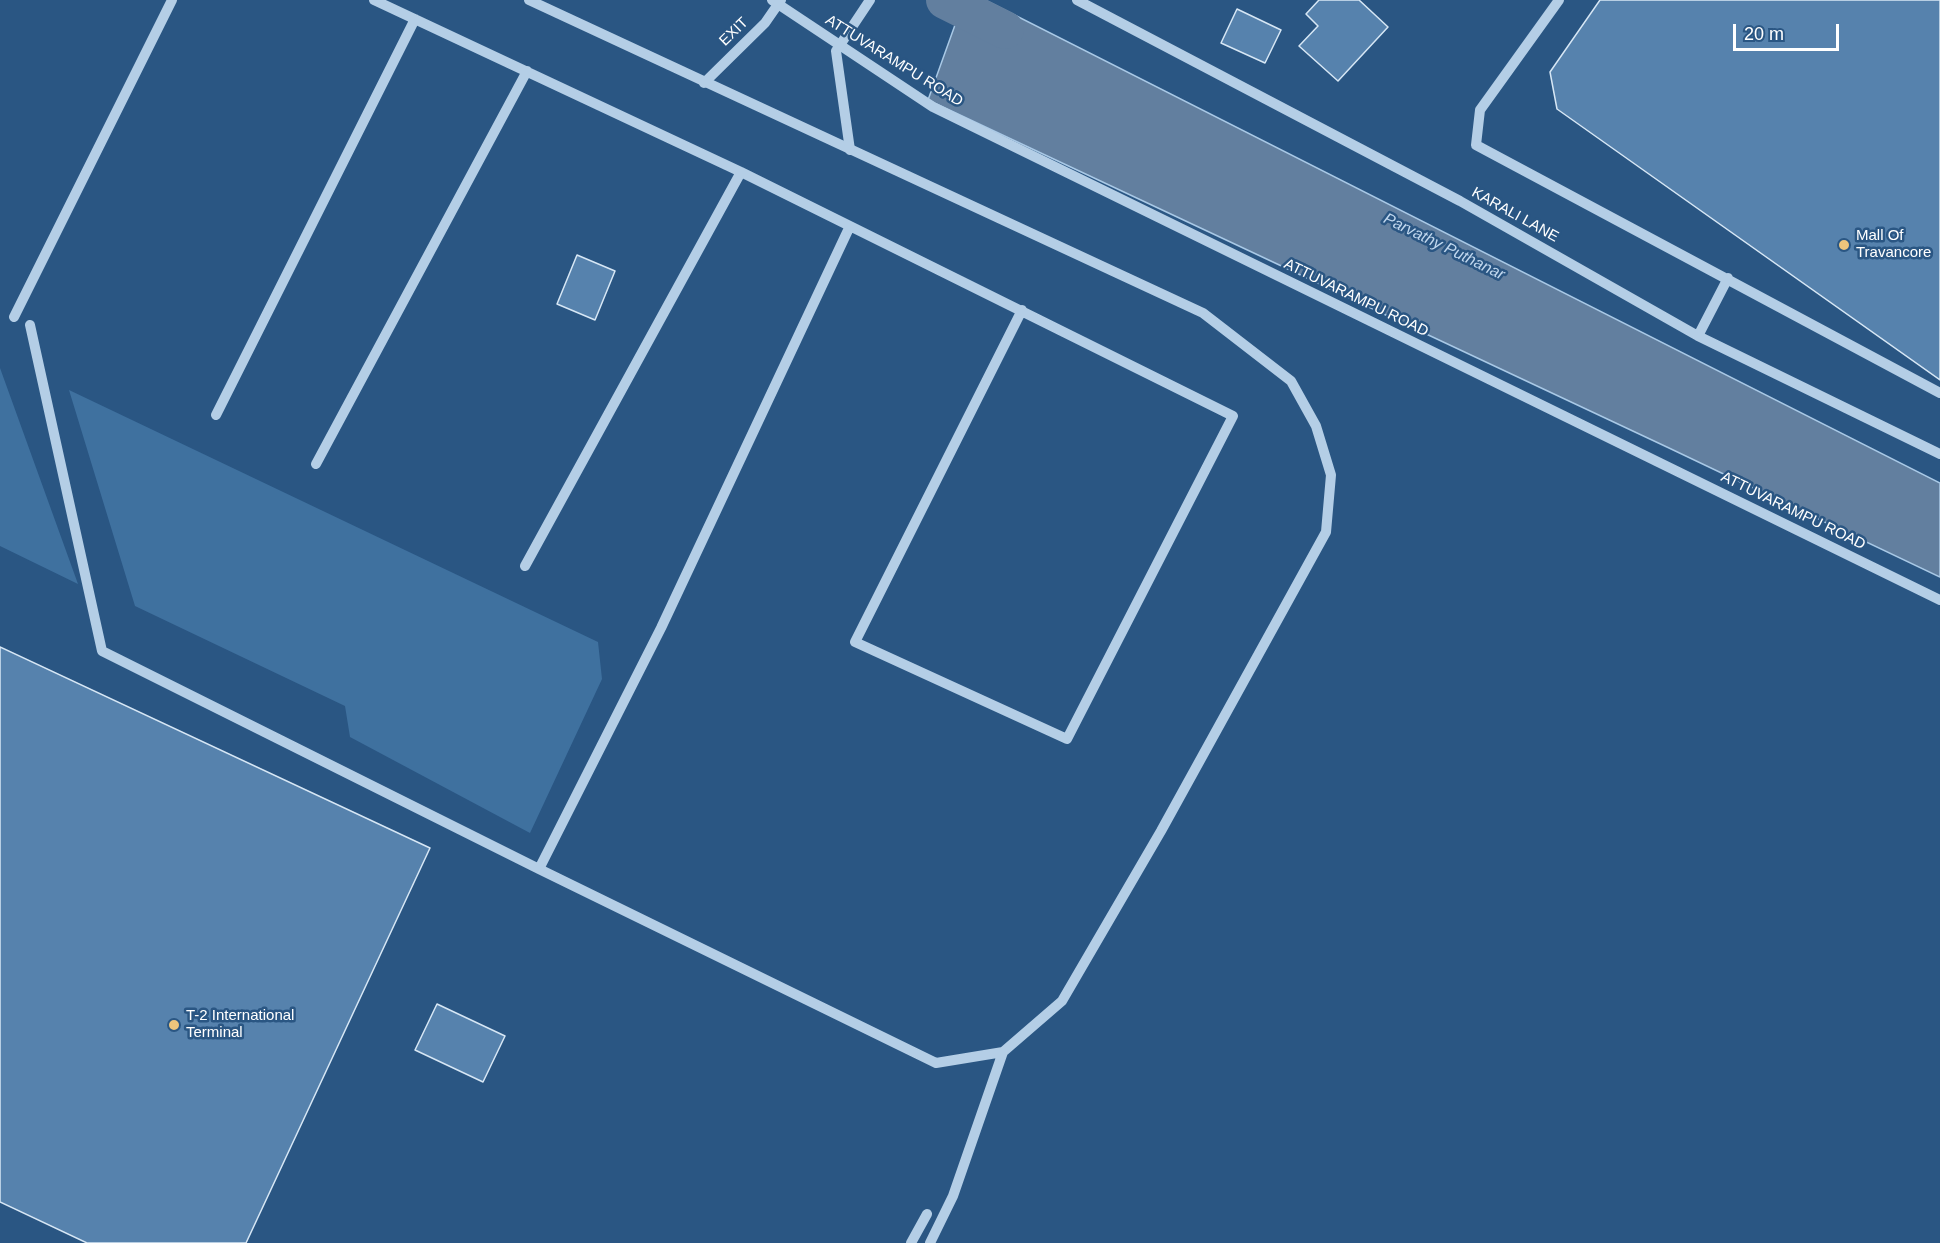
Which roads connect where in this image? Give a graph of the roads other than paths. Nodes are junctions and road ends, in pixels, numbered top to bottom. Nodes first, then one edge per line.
1 (172, 0) edge
2 (374, 0) edge
3 (529, 0) edge
4 (772, 0) edge
5 (781, 0) edge
6 (870, 0) edge
7 (1077, 0) edge
8 (1559, 0) edge
9 (415, 19) junction
10 (527, 71) junction
11 (704, 82) junction
12 (850, 150) junction
13 (741, 172) junction
14 (850, 226) junction
15 (1728, 278) junction
16 (1022, 310) junction
17 (14, 317) dead end
18 (30, 325) dead end
19 (1698, 336) junction
20 (1940, 393) edge
21 (216, 414) dead end
22 (1940, 454) edge
23 (316, 464) dead end
24 (525, 566) dead end
25 (1940, 600) edge
26 (539, 869) junction
27 (1003, 1052) junction
28 (927, 1214) dead end
29 (911, 1243) edge
30 (930, 1243) edge

1 - 17 street
2 - 9 street
3 - 11 street
4 - 25 street, ATTUVARAMPU ROAD
5 - 11 street, EXIT, bridge
6 - 12 street, bridge
7 - 19 street, KARALI LANE
8 - 15 street
9 - 10 street
9 - 21 street
10 - 13 street
10 - 23 street
11 - 12 street
12 - 27 street
13 - 14 street
13 - 24 street
14 - 16 street
14 - 26 street
15 - 19 street
15 - 20 street
16 - 16 street
18 - 26 street
19 - 22 street, KARALI LANE
26 - 27 street
27 - 30 street
28 - 29 street

